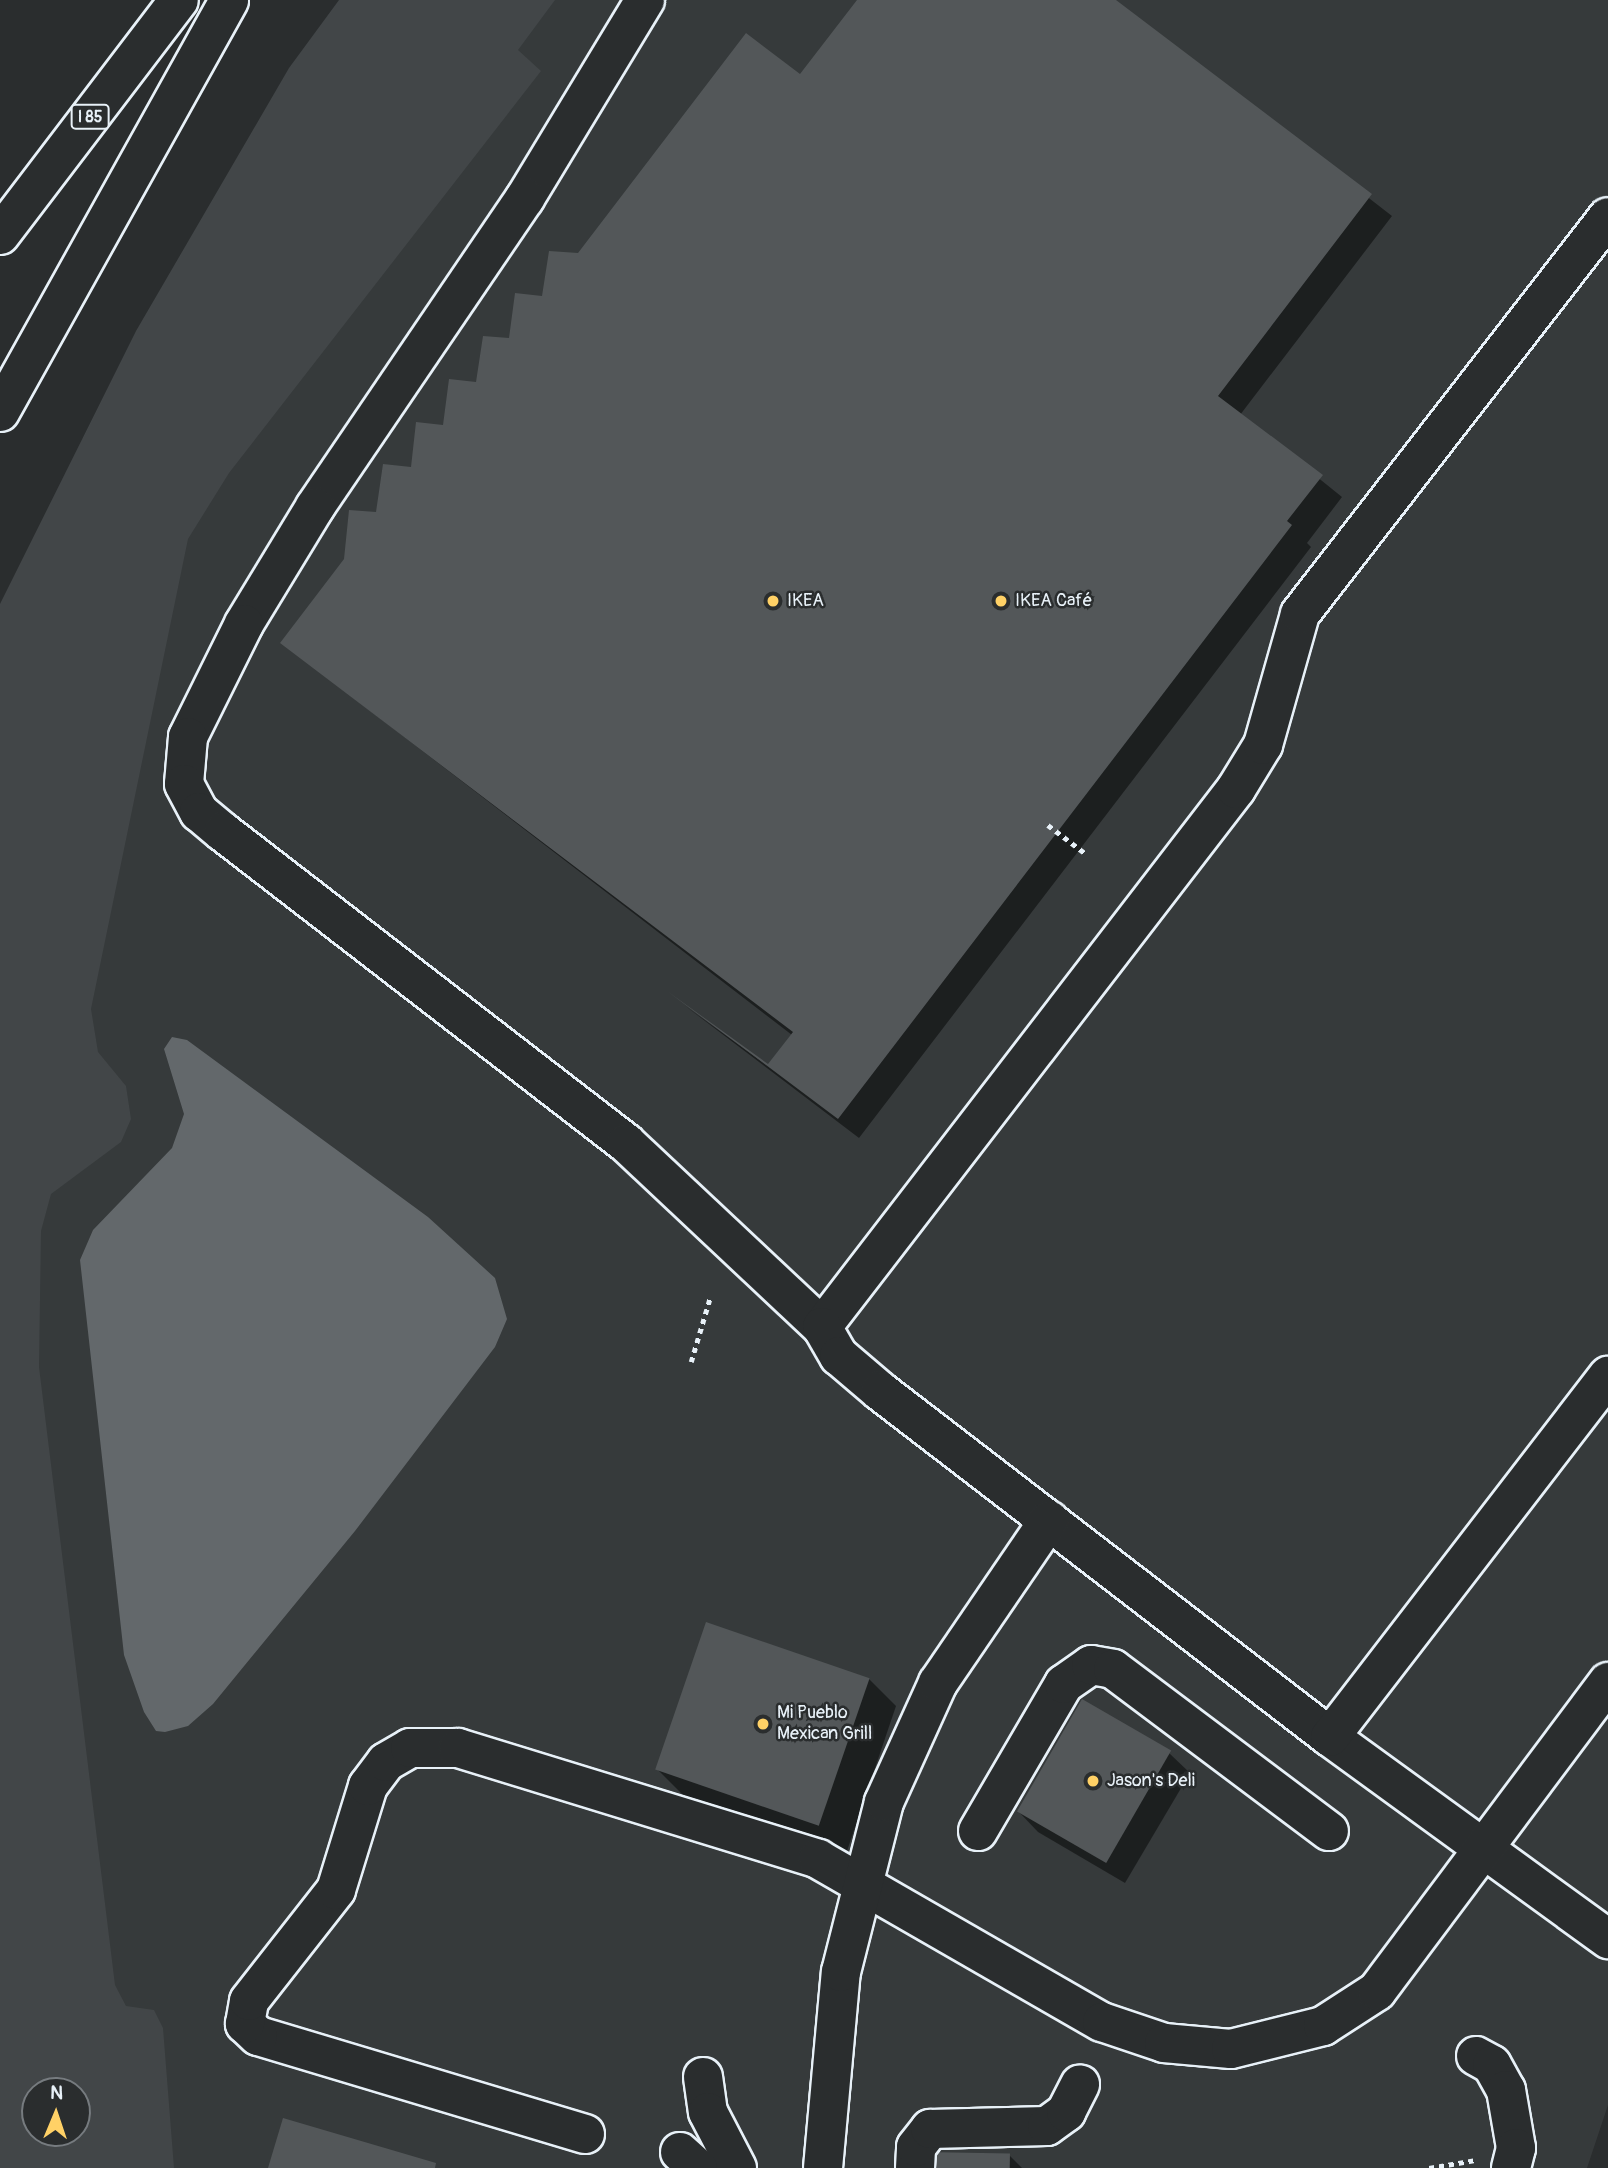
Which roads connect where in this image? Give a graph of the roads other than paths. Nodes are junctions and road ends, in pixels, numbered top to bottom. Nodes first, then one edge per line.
1 (179, 0) edge
2 (229, 0) edge
3 (645, 0) edge
4 (1608, 217) edge
5 (0, 235) edge
6 (0, 412) edge
7 (822, 1327) junction
8 (1608, 1376) edge
9 (1049, 1520) junction
10 (1608, 1682) edge
11 (1331, 1737) junction
12 (978, 1831) dead end
13 (1329, 1831) dead end
14 (1484, 1847) junction
15 (861, 1881) junction
16 (1608, 1939) edge
17 (1476, 2056) dead end
18 (703, 2077) dead end
19 (1080, 2084) dead end
20 (585, 2134) dead end
21 (1497, 2164) edge
22 (737, 2168) edge
23 (823, 2168) edge
24 (915, 2168) edge

1 - 5 main road, I 85
2 - 6 main road
3 - 7 main road
4 - 7 main road
7 - 9 main road
8 - 11 main road
9 - 11 main road
9 - 15 main road
10 - 14 main road
11 - 14 main road
12 - 13 main road
14 - 15 main road
14 - 16 main road
15 - 20 main road
15 - 23 main road
17 - 21 main road
18 - 22 main road
19 - 24 main road

